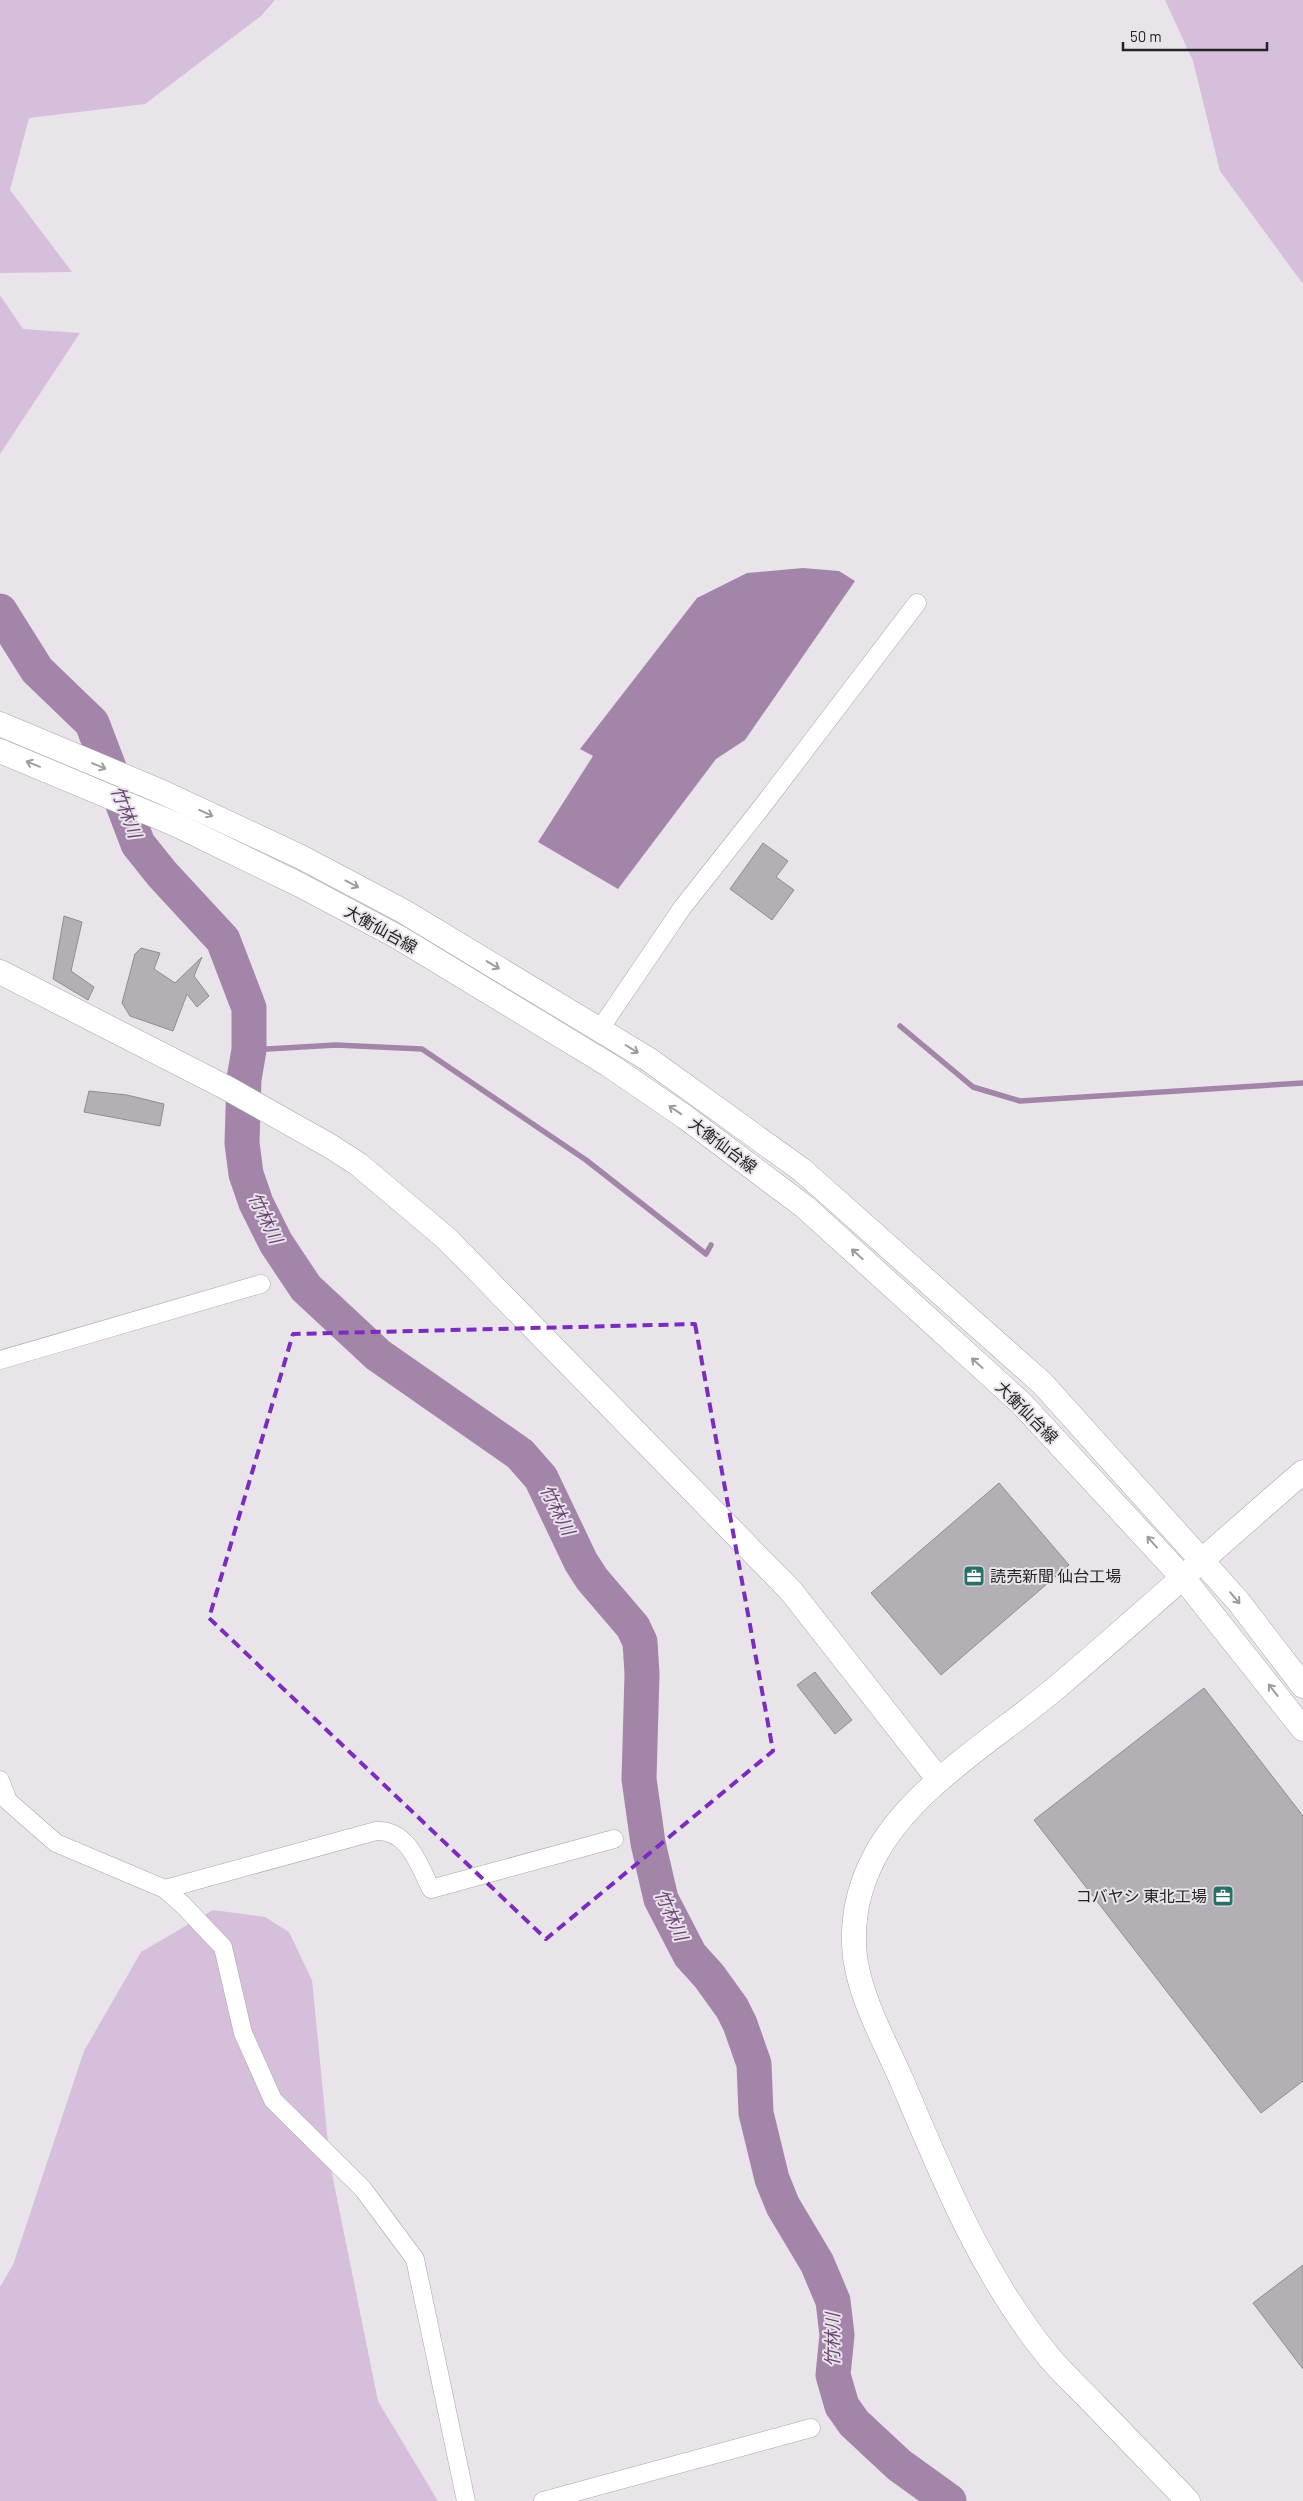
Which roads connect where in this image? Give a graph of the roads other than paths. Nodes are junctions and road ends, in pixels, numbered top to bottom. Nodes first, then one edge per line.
1 (917, 603) dead end
2 (0, 724) edge
3 (0, 751) edge
4 (0, 972) edge
5 (600, 1029) junction
6 (261, 1284) dead end
7 (0, 1360) edge
8 (1303, 1472) edge
9 (1204, 1561) junction
10 (1184, 1579) junction
11 (1303, 1686) edge
12 (1303, 1729) edge
13 (939, 1780) junction
14 (0, 1782) edge
15 (614, 1839) dead end
16 (165, 1889) junction
17 (811, 2428) dead end
18 (466, 2501) edge
19 (542, 2501) edge
20 (1188, 2501) edge

1 - 5 street
2 -> 5 main road, 大衡仙台線
10 -> 3 main road, 大衡仙台線
4 - 13 main road
5 -> 9 main road, 大衡仙台線
6 - 7 street
8 - 9 main road
9 - 10 main road
9 -> 11 main road, 大衡仙台線
12 -> 10 main road, 大衡仙台線
10 - 13 main road
13 - 20 main road
14 - 16 street
15 - 16 street
16 - 18 street
17 - 19 street

